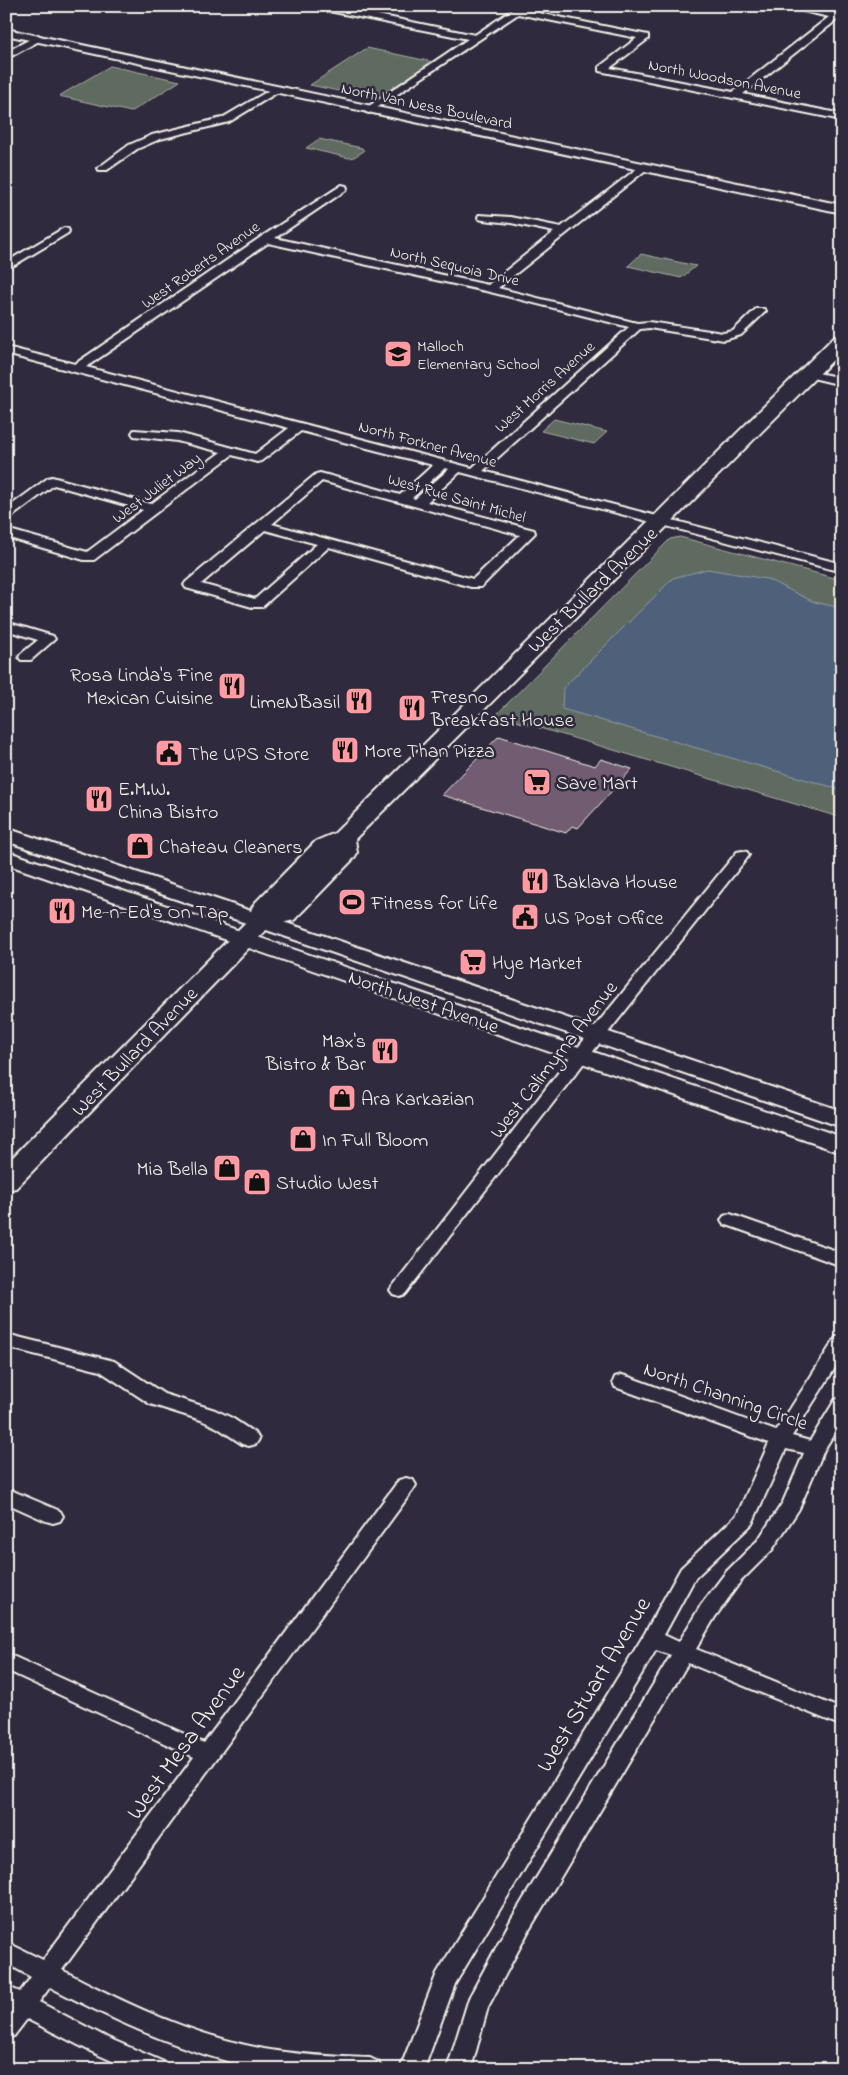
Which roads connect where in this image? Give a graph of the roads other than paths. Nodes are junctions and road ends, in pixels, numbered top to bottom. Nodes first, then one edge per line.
1 (319, 6) edge
2 (360, 6) edge
3 (785, 6) edge
4 (521, 9) edge
5 (350, 12) junction
6 (839, 16) edge
7 (6, 32) edge
8 (38, 38) junction
9 (477, 38) junction
10 (6, 56) edge
11 (275, 90) junction
12 (736, 95) junction
13 (369, 110) junction
14 (842, 117) edge
15 (642, 167) junction
16 (103, 168) dead end
17 (342, 188) dead end
18 (842, 209) edge
19 (483, 218) dead end
20 (64, 231) dead end
21 (563, 231) junction
22 (265, 239) junction
23 (6, 267) edge
24 (490, 289) junction
25 (760, 311) dead end
26 (637, 326) junction
27 (842, 340) edge
28 (6, 350) edge
29 (77, 368) junction
30 (808, 374) junction
31 (842, 382) edge
32 (292, 424) junction
33 (138, 433) dead end
34 (230, 451) junction
35 (244, 454) junction
36 (443, 464) junction
37 (458, 468) junction
38 (474, 472) junction
39 (403, 499) junction
40 (418, 503) junction
41 (153, 509) junction
42 (7, 513) edge
43 (662, 521) junction
44 (263, 525) junction
45 (6, 533) edge
46 (326, 543) junction
47 (842, 568) edge
48 (6, 626) edge
49 (48, 639) joint
50 (26, 657) dead end
51 (6, 834) edge
52 (742, 856) dead end
53 (6, 857) edge
54 (252, 930) junction
55 (597, 1036) junction
56 (581, 1055) junction
57 (842, 1119) edge
58 (842, 1145) edge
59 (6, 1180) edge
60 (730, 1220) dead end
61 (842, 1260) edge
62 (399, 1290) dead end
63 (6, 1340) edge
64 (842, 1342) edge
65 (622, 1382) dead end
66 (842, 1405) edge
67 (248, 1439) dead end
68 (780, 1440) junction
69 (815, 1449) junction
70 (406, 1485) dead end
71 (6, 1495) edge
72 (53, 1516) dead end
73 (652, 1639) junction
74 (684, 1653) junction
75 (6, 1661) edge
76 (842, 1718) edge
77 (209, 1755) junction
78 (6, 1952) edge
79 (48, 1974) junction
80 (15, 2001) edge
81 (6, 2029) edge
82 (156, 2069) edge
83 (370, 2069) edge
84 (412, 2069) edge
85 (459, 2069) edge

1 - 5 street
2 - 5 street
3 - 6 street
4 - 9 street
4 - 12 street, North Woodson Avenue
5 - 9 street
6 - 12 street
7 - 8 street, North Van Ness Boulevard
8 - 10 street
8 - 11 street, North Van Ness Boulevard
9 - 13 street
11 - 13 street, North Van Ness Boulevard
11 - 16 street
12 - 14 street, North Woodson Avenue
13 - 15 street, North Van Ness Boulevard
15 - 18 street, North Van Ness Boulevard
15 - 21 street
17 - 22 street, West Roberts Avenue
19 - 21 street
20 - 23 street
21 - 24 street
22 - 24 street, North Sequoia Drive
22 - 29 street, West Roberts Avenue
24 - 26 street, North Sequoia Drive
25 - 26 street, North Sequoia Drive
26 - 38 street, West Morris Avenue
27 - 30 main road, West Bullard Avenue
28 - 29 street, North Forkner Avenue
29 - 32 street, North Forkner Avenue
30 - 31 street
30 - 43 main road, West Bullard Avenue
32 - 35 street
32 - 35 street, West Juliet Way
32 - 36 street, North Forkner Avenue
33 - 34 street
34 - 35 street, West Juliet Way
34 - 41 street, West Juliet Way
36 - 37 street, North Forkner Avenue
36 - 39 street
37 - 38 street, North Forkner Avenue
37 - 40 street
38 - 43 street, North Forkner Avenue
39 - 40 street, West Rue Saint Michel
39 - 44 street, West Rue Saint Michel
40 - 46 street, West Rue Saint Michel
41 - 42 street
41 - 45 street, West Juliet Way
43 - 47 street, North Forkner Avenue
43 - 54 main road, West Bullard Avenue
44 - 46 street, West Rue Saint Michel
44 - 46 street, West Rue Saint Michel
48 - 49 street
49 - 50 street
51 - 54 main road, North West Avenue
52 - 55 street, West Calimyrna Avenue
53 - 54 main road, North West Avenue
54 - 55 main road, North West Avenue
54 - 56 main road, North West Avenue
54 - 59 main road, West Bullard Avenue
55 - 56 street, West Calimyrna Avenue
55 - 57 main road, North West Avenue
56 - 58 main road, North West Avenue
56 - 62 street, West Calimyrna Avenue
60 - 61 street
63 - 67 street
64 - 68 street, West Stuart Avenue
65 - 68 street, North Channing Circle
66 - 69 street
68 - 69 street, North Channing Circle
68 - 73 street, West Stuart Avenue
69 - 74 street
70 - 77 street, West Mesa Avenue
71 - 72 street
73 - 74 street
73 - 84 street, West Stuart Avenue
74 - 76 street
74 - 85 street
75 - 77 street
77 - 79 street, West Mesa Avenue
78 - 79 street
79 - 80 street, West Mesa Avenue
79 - 83 street
80 - 81 street, West Mesa Avenue
80 - 82 street

